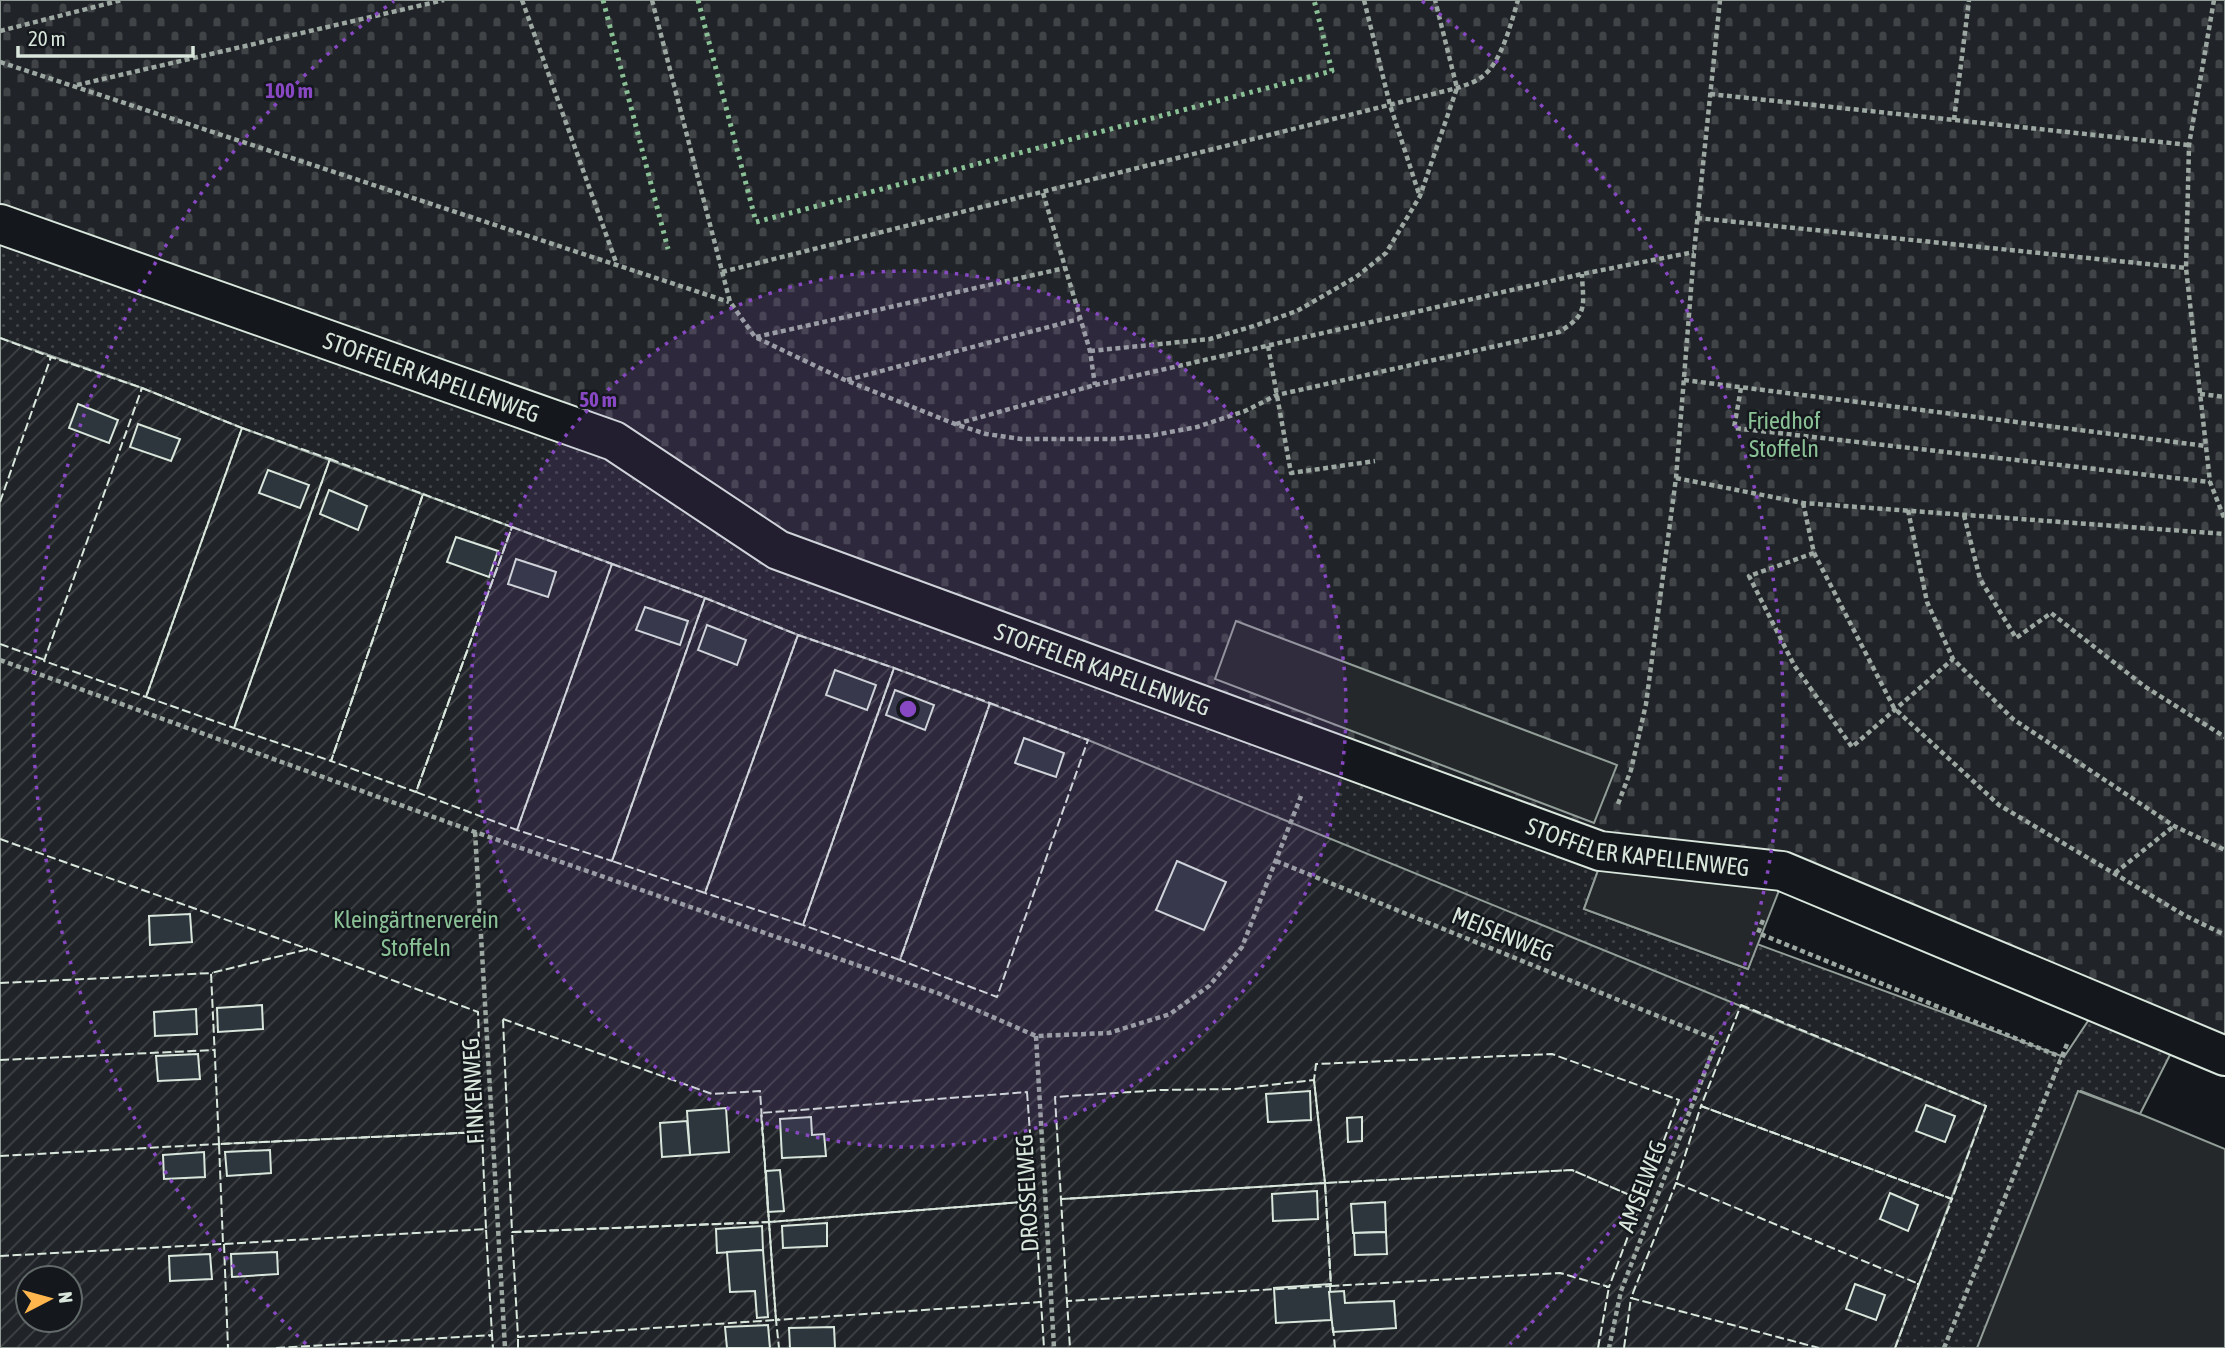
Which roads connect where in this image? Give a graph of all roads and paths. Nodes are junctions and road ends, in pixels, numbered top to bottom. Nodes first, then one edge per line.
1 (122, 0) edge
2 (444, 0) edge
3 (522, 0) edge
4 (652, 0) edge
5 (1364, 0) edge
6 (1435, 0) edge
7 (1518, 0) edge
8 (1720, 0) edge
9 (1969, 0) edge
10 (2214, 0) edge
11 (0, 31) edge
12 (0, 62) edge
13 (74, 86) junction
14 (1457, 88) junction
15 (1710, 94) junction
16 (1390, 105) junction
17 (1954, 120) junction
18 (2189, 145) junction
19 (1043, 193) junction
20 (1420, 196) junction
21 (1697, 218) junction
22 (0, 224) edge
23 (1694, 252) junction
24 (617, 265) junction
25 (1065, 268) junction
26 (2186, 268) junction
27 (722, 272) junction
28 (1582, 274) junction
29 (730, 302) junction
30 (1079, 319) junction
31 (755, 337) junction
32 (1268, 346) junction
33 (1090, 351) junction
34 (845, 380) junction
35 (1684, 380) junction
36 (1095, 385) junction
37 (1741, 387) junction
38 (2200, 394) junction
39 (1277, 395) junction
40 (2225, 397) edge
41 (955, 424) junction
42 (2206, 446) junction
43 (1375, 461) dead end
44 (1676, 478) junction
45 (2210, 482) junction
46 (1803, 503) junction
47 (1908, 510) junction
48 (1964, 515) junction
49 (2225, 520) edge
50 (2225, 534) edge
51 (1815, 552) junction
52 (1953, 659) junction
53 (0, 660) edge
54 (1894, 708) junction
55 (2225, 737) edge
56 (1318, 749) junction
57 (2174, 826) junction
58 (475, 832) junction
59 (1600, 850) junction
60 (2225, 850) edge
61 (1276, 861) junction
62 (1782, 871) junction
63 (2115, 873) junction
64 (2225, 935) edge
65 (2087, 999) junction
66 (1036, 1037) junction
67 (1717, 1040) joint
68 (2225, 1056) edge
69 (2061, 1057) junction
70 (505, 1348) edge
71 (1054, 1348) edge
72 (1609, 1348) edge
73 (1944, 1348) edge

1 - 11 path
2 - 13 path
3 - 24 path
4 - 27 path
5 - 16 path
6 - 14 path
7 - 14 path
8 - 15 path
9 - 17 path
10 - 18 path
12 - 13 path
13 - 24 path
14 - 16 path
14 - 20 path
15 - 17 path
15 - 21 path
16 - 19 path
16 - 20 path
17 - 18 path
18 - 26 path
19 - 25 path
19 - 27 path
20 - 33 path
21 - 23 path
21 - 26 path
22 - 56 street, STOFFELER KAPELLENWEG
23 - 28 path
23 - 35 path
24 - 29 path
25 - 30 path
25 - 31 path
26 - 38 path
27 - 29 path
28 - 32 path
28 - 39 path
29 - 31 path
30 - 33 path
30 - 34 path
31 - 34 path
32 - 36 path
32 - 39 path
33 - 36 path
34 - 41 path
35 - 37 path
35 - 44 path
36 - 41 path
37 - 42 path
37 - 45 path
38 - 40 path
38 - 42 path
39 - 41 path
39 - 43 path
42 - 45 path
44 - 46 path
44 - 59 path
45 - 49 path
46 - 47 path
46 - 51 path
47 - 48 path
47 - 52 path
48 - 50 path
48 - 55 path
51 - 54 path
51 - 54 path
52 - 54 path
52 - 57 path
53 - 58 path
54 - 63 path
56 - 59 street, STOFFELER KAPELLENWEG
56 - 61 path
57 - 60 path
57 - 63 path
58 - 66 path
58 - 70 path, FINKENWEG
59 - 62 street, STOFFELER KAPELLENWEG
61 - 66 path
61 - 67 path, MEISENWEG
62 - 65 street, STOFFELER KAPELLENWEG
62 - 69 path
63 - 64 path
65 - 68 street, STOFFELER KAPELLENWEG
65 - 69 path
66 - 71 path, DROSSELWEG
67 - 72 path, AMSELWEG
69 - 73 path

